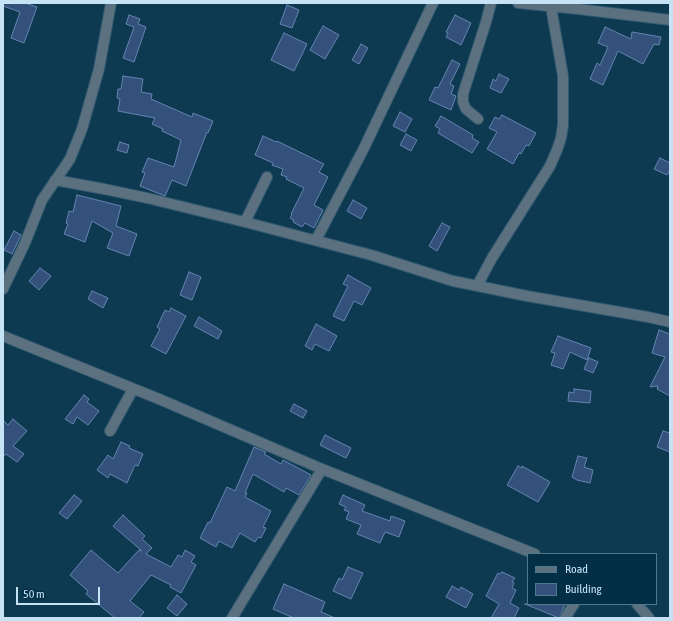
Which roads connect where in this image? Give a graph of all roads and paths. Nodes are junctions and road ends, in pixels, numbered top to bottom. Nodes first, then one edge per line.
1 (111, 3) edge
2 (433, 3) edge
3 (491, 3) edge
4 (518, 3) edge
5 (580, 6) edge
6 (551, 7) junction
7 (670, 20) edge
8 (478, 119) dead end
9 (267, 177) dead end
10 (55, 180) junction
11 (245, 222) junction
12 (316, 240) junction
13 (477, 286) junction
14 (3, 289) edge
15 (670, 322) edge
16 (3, 336) edge
17 (133, 389) junction
18 (110, 431) dead end
19 (322, 469) junction
20 (532, 553) edge
21 (573, 605) edge
22 (638, 605) edge
23 (232, 618) edge
24 (565, 618) edge
25 (649, 618) edge

1 - 10 street
2 - 12 street
3 - 8 street
4 - 6 street
5 - 6 street
5 - 7 street
6 - 13 street
9 - 11 street
10 - 11 street
10 - 14 street
11 - 12 street
12 - 13 street
13 - 15 street
16 - 17 street
17 - 18 street
17 - 19 street
19 - 20 street
19 - 23 street
21 - 24 street
22 - 25 street

